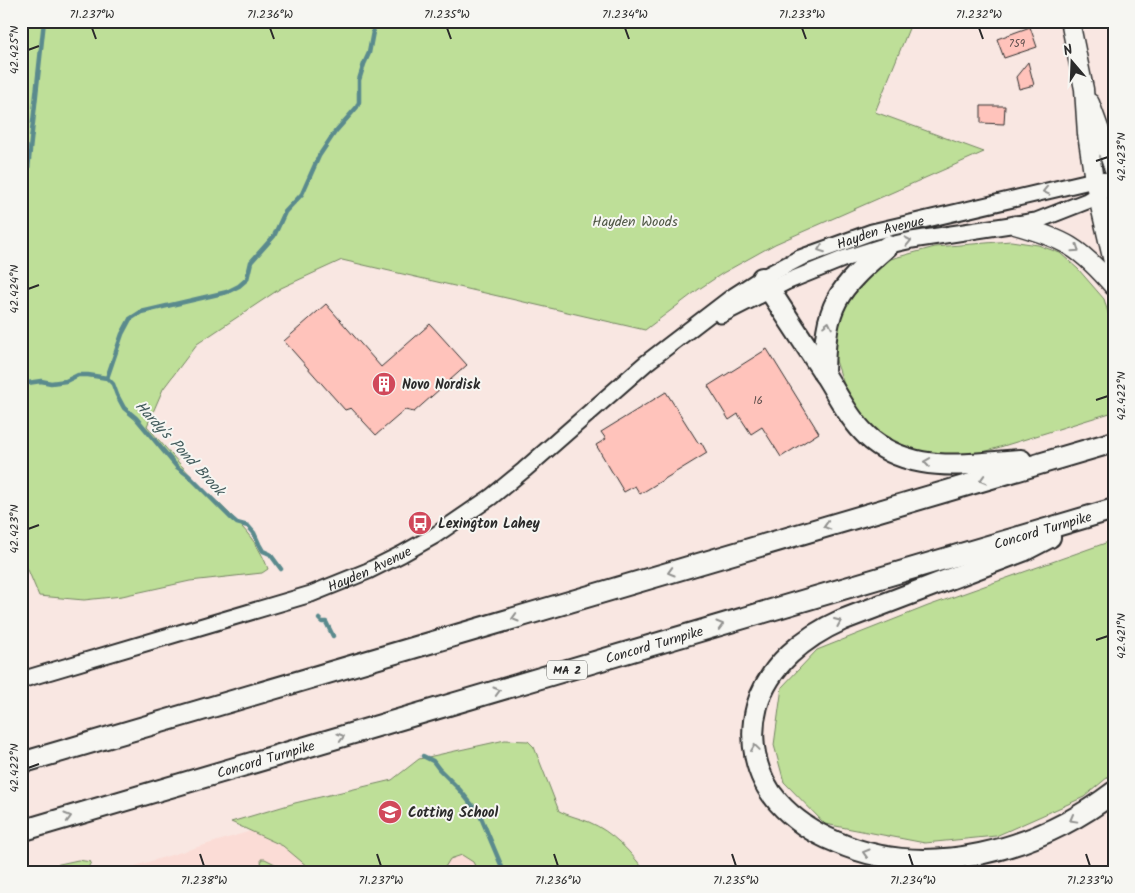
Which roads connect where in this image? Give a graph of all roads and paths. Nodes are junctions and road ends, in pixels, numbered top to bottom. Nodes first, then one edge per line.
1 (1070, 21) edge
2 (1084, 88) junction
3 (1114, 168) edge
4 (1114, 181) edge
5 (1114, 185) edge
6 (1095, 188) junction
7 (1015, 225) junction
8 (888, 246) junction
9 (1114, 266) edge
10 (765, 284) junction
11 (1114, 287) edge
12 (824, 374) junction
13 (1114, 442) edge
14 (1062, 457) junction
15 (1106, 511) edge
16 (21, 680) edge
17 (21, 763) edge
18 (1114, 792) edge
19 (21, 831) edge

1 - 2 main road
2 - 3 main road
2 - 6 main road
4 - 6 street
5 - 6 street
6 - 7 street, Hayden Avenue
6 - 9 main road
6 -> 10 street, Hayden Avenue
8 -> 7 street, Hayden Avenue
7 -> 11 main road
8 - 10 street, Hayden Avenue
12 -> 8 highway
10 - 12 highway
10 - 16 street, Hayden Avenue
14 -> 12 highway
13 - 14 highway
14 -> 17 highway
18 -> 15 highway
19 -> 15 highway, Concord Turnpike / MA 2

